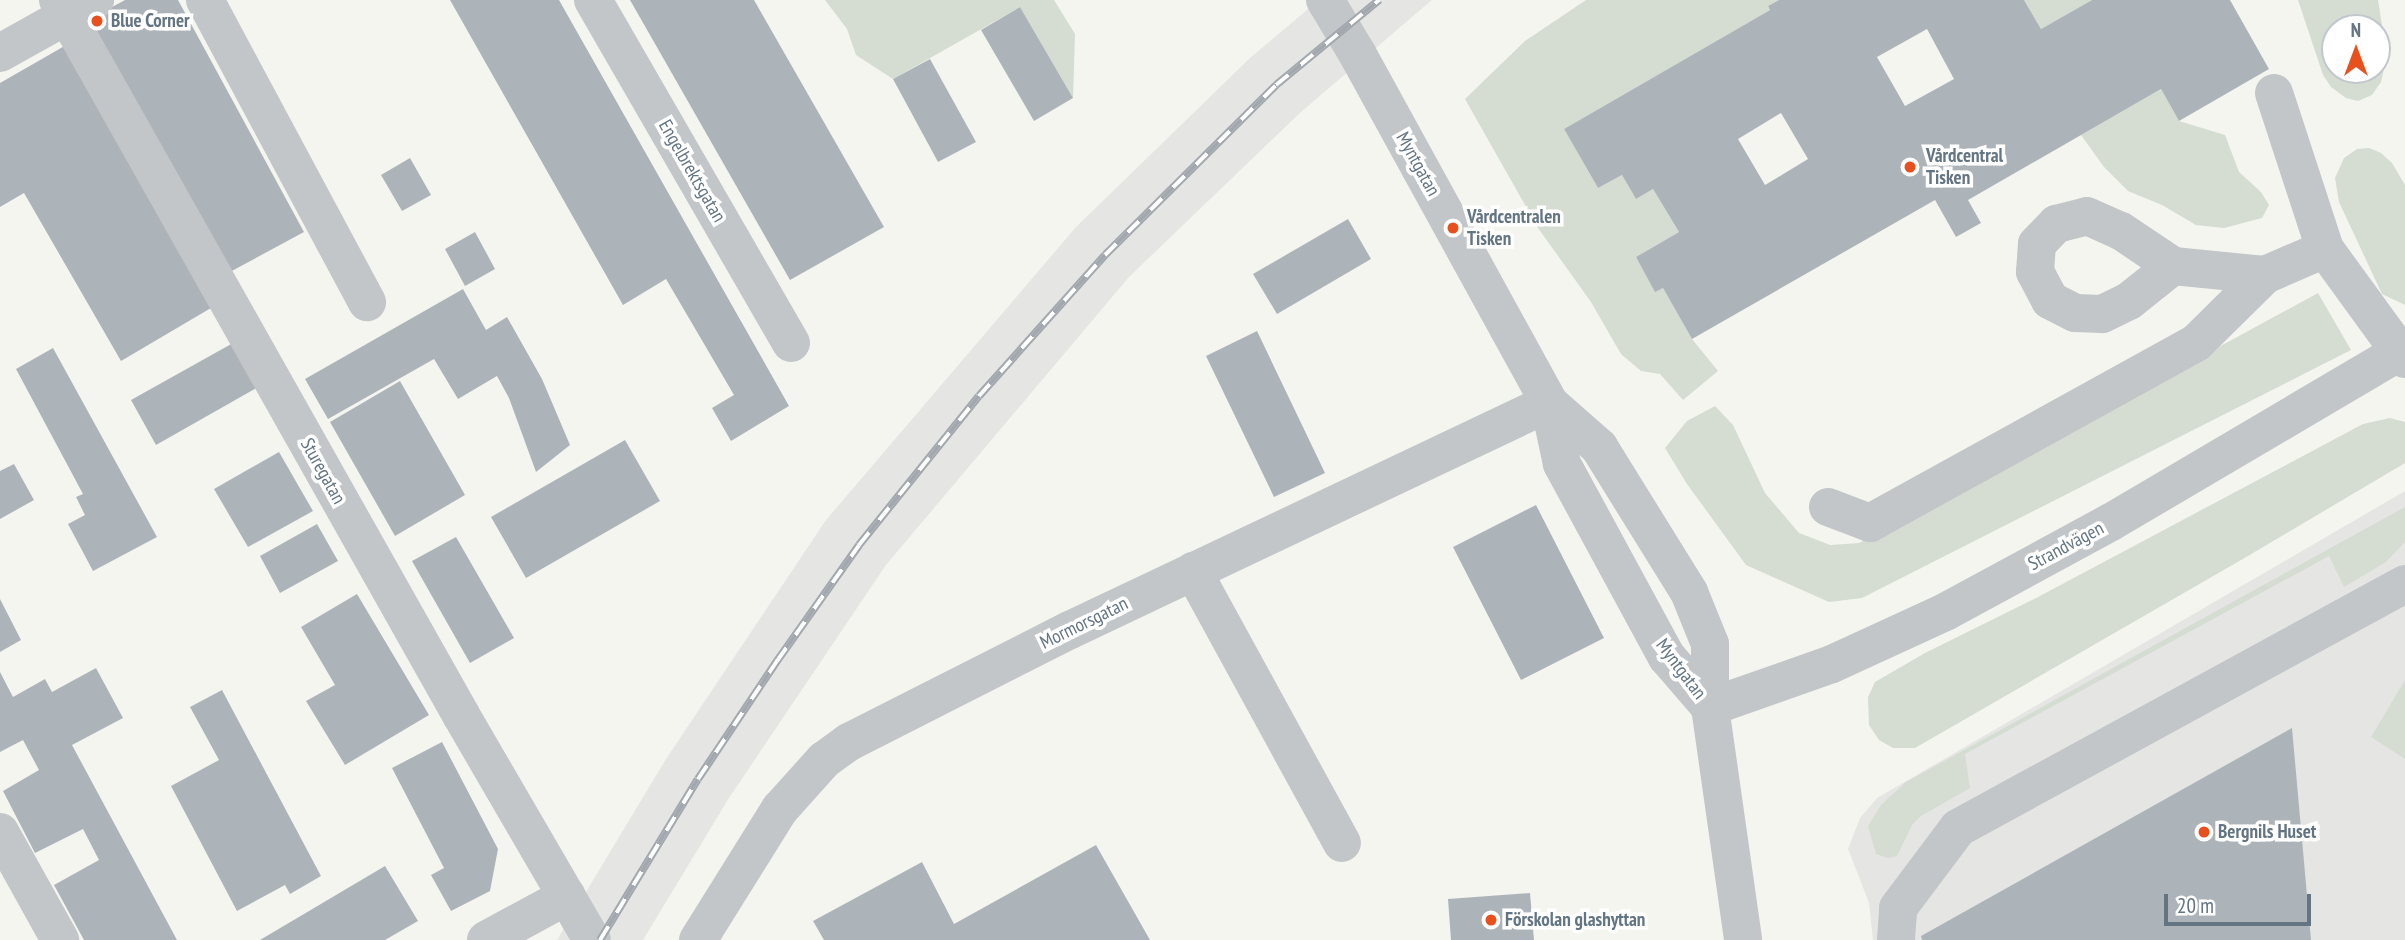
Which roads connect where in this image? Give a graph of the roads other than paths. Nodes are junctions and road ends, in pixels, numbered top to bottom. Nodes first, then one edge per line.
1 (205, 0) edge
2 (593, 0) edge
3 (1325, 0) edge
4 (74, 5) edge
5 (0, 53) edge
6 (2274, 93) dead end
7 (2325, 249) junction
8 (2173, 266) dead end
9 (2265, 275) junction
10 (367, 302) dead end
11 (791, 343) dead end
12 (2403, 353) edge
13 (1549, 403) junction
14 (1828, 507) dead end
15 (1193, 571) junction
16 (2405, 584) edge
17 (1710, 707) junction
18 (0, 832) edge
19 (1342, 844) dead end
20 (567, 896) junction
21 (60, 940) edge
22 (486, 940) edge
23 (592, 940) edge
24 (698, 940) edge
25 (1743, 940) edge
26 (1896, 940) edge

1 - 10 street
2 - 11 street, Engelbrektsgatan
3 - 13 street, Myntgatan
4 - 5 street
4 - 20 street, Sturegatan
6 - 7 street
7 - 9 street
7 - 12 street
8 - 9 street
9 - 14 street
12 - 17 street, Strandvägen
13 - 15 street, Mormorsgatan
13 - 17 street, Myntgatan
13 - 17 street, Myntgatan
15 - 19 street
15 - 24 street, Mormorsgatan
16 - 26 street
17 - 25 street, Myntgatan
18 - 21 street
20 - 22 street
20 - 23 street, Sturegatan

